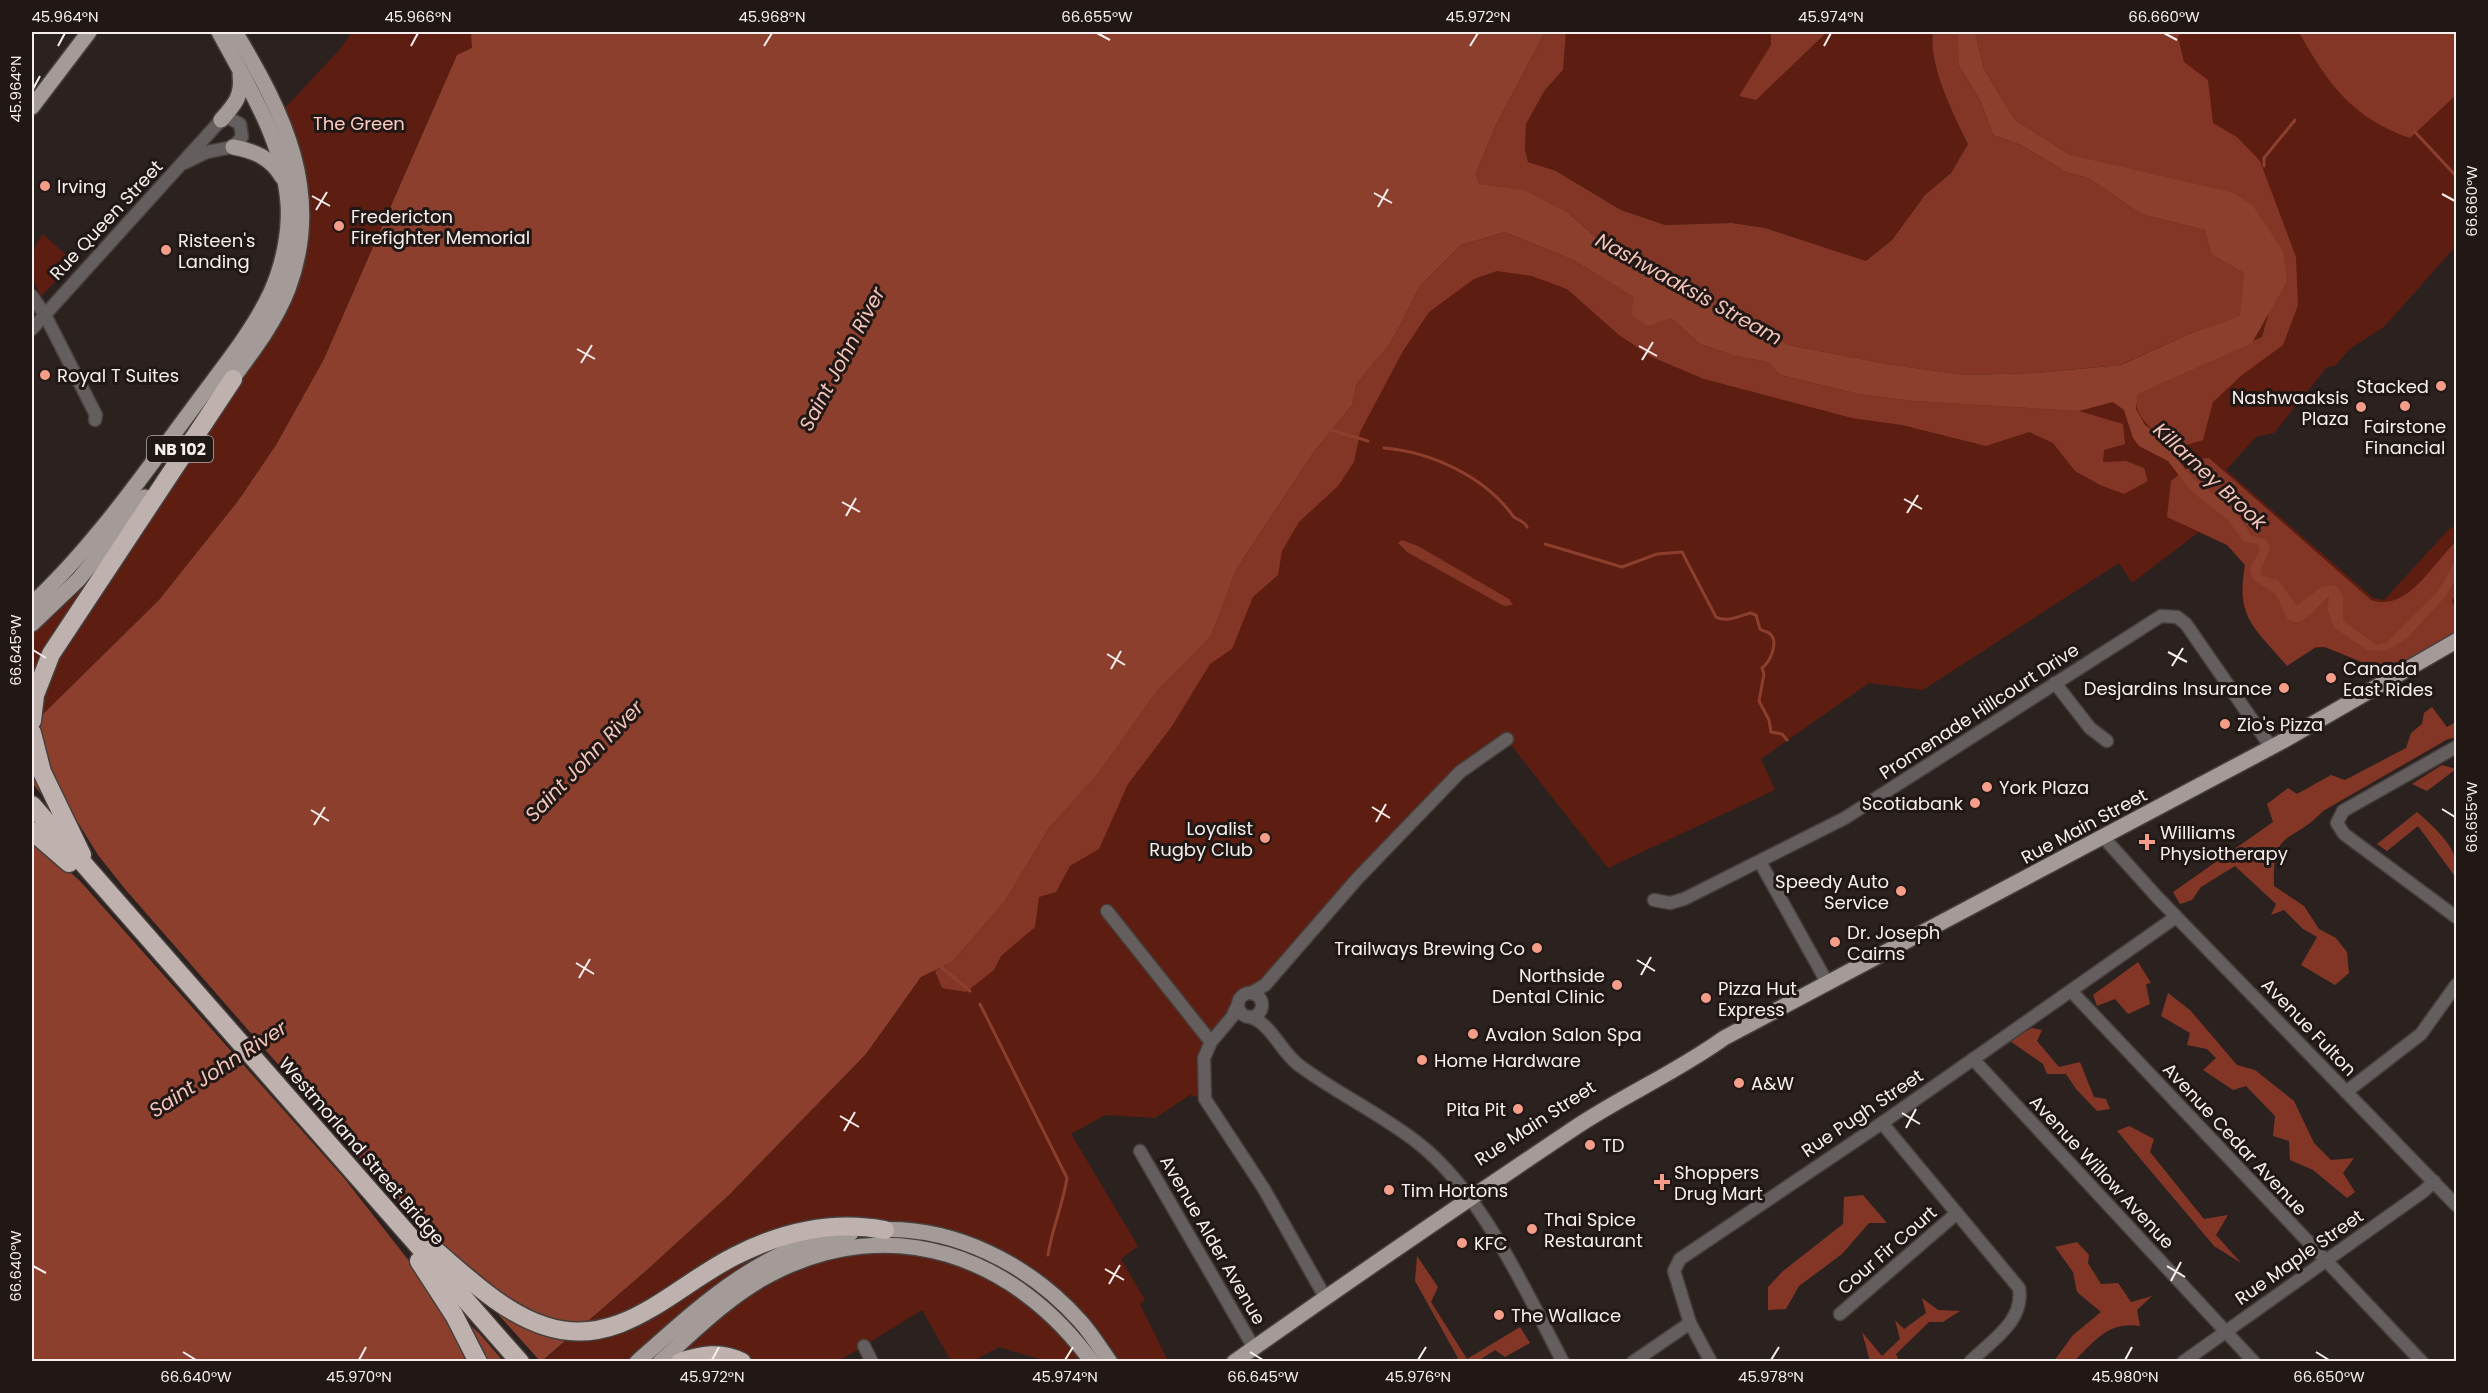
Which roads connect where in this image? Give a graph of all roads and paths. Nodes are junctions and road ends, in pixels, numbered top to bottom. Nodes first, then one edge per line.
1 (89, 32) edge
2 (219, 32) edge
3 (235, 32) edge
4 (239, 69) junction
5 (32, 107) edge
6 (221, 120) junction
7 (233, 147) junction
8 (184, 163) junction
9 (285, 182) junction
10 (32, 296) edge
11 (45, 315) junction
12 (32, 328) edge
13 (233, 379) junction
14 (95, 420) dead end
15 (32, 604) edge
16 (32, 624) edge
17 (2457, 641) edge
18 (2055, 683) junction
19 (32, 721) edge
20 (32, 733) edge
21 (1507, 740) dead end
22 (2107, 741) dead end
23 (2271, 747) junction
24 (2457, 747) edge
25 (32, 805) edge
26 (32, 831) edge
27 (2104, 838) junction
28 (1760, 862) junction
29 (89, 870) junction
30 (106, 890) junction
31 (1654, 900) dead end
32 (1107, 911) dead end
33 (2457, 916) edge
34 (2176, 917) junction
35 (1828, 984) junction
36 (1265, 985) junction
37 (2457, 985) edge
38 (2072, 992) junction
39 (1251, 993) junction
40 (1261, 1006) junction
41 (1242, 1017) junction
42 (1264, 1025) junction
43 (1211, 1042) junction
44 (1973, 1059) junction
45 (2346, 1092) junction
46 (1882, 1123) junction
47 (1140, 1150) dead end
48 (2434, 1182) junction
49 (1468, 1196) junction
50 (2457, 1205) edge
51 (383, 1207) junction
52 (1957, 1213) junction
53 (885, 1230) junction
54 (2325, 1260) junction
55 (1325, 1297) junction
56 (1840, 1314) dead end
57 (1690, 1323) junction
58 (2226, 1331) junction
59 (864, 1346) dead end
60 (1254, 1348) junction
61 (478, 1362) edge
62 (520, 1362) edge
63 (637, 1362) edge
64 (660, 1362) edge
65 (680, 1362) edge
66 (742, 1362) edge
67 (872, 1362) edge
68 (1092, 1362) edge
69 (1110, 1362) edge
70 (1234, 1362) edge
71 (1563, 1362) edge
72 (1633, 1362) edge
73 (1711, 1362) edge
74 (1970, 1362) edge
75 (2183, 1362) edge
76 (2254, 1362) edge
77 (2422, 1362) edge

1 - 5 main road
2 - 4 main road, NB 102
3 - 13 main road, NB 102
4 - 6 main road
4 - 9 main road, NB 102
6 - 7 street
6 - 8 street, Rue Queen Street
7 - 8 street, Rue Queen Street
7 - 9 main road
8 - 11 street, Rue Queen Street
9 - 15 main road, NB 102
10 - 11 street
11 - 12 street, Rue Queen Street
11 - 14 street
13 - 16 main road, NB 102
13 - 19 highway
17 - 23 main road, Rue Main Street
18 - 22 street
18 - 23 street, Promenade Hillcourt Drive
18 - 28 street, Promenade Hillcourt Drive
20 - 29 highway
21 - 36 street
23 - 27 main road, Rue Main Street
24 - 33 street
25 - 29 highway, Westmorland Street Bridge
26 - 30 highway
27 - 34 street, Avenue Fulton
27 - 35 main road, Rue Main Street
28 - 31 street, Promenade Hillcourt Drive
28 - 35 street
29 - 30 highway, Westmorland Street Bridge
30 - 51 highway, Westmorland Street Bridge
32 - 43 street
34 - 38 street, Rue Pugh Street
34 - 45 street, Avenue Fulton
35 - 49 main road, Rue Main Street
36 - 39 street
36 - 40 street
37 - 45 street
38 - 44 street, Rue Pugh Street
38 - 54 street, Avenue Cedar Avenue
39 - 40 street
39 - 41 street
40 - 41 street
40 - 42 street
41 - 42 street
41 - 43 street
42 - 49 street
43 - 55 street
44 - 46 street, Rue Pugh Street
44 - 58 street, Avenue Willow Avenue
45 - 48 street, Avenue Fulton
46 - 52 street
46 - 57 street, Rue Pugh Street
47 - 60 street, Avenue Alder Avenue
48 - 50 street, Avenue Fulton
48 - 54 street, Rue Maple Street
49 - 55 main road, Rue Main Street
49 - 71 street
51 - 53 highway
51 - 61 highway
51 - 62 highway, Westmorland Street Bridge
52 - 56 street, Cour Fir Court
52 - 74 street
53 - 63 main road
53 - 69 main road
54 - 58 street, Rue Maple Street
54 - 77 street, Avenue Cedar Avenue
55 - 60 main road, Rue Main Street
57 - 72 street
57 - 73 street, Rue Pugh Street
58 - 75 street, Rue Maple Street
58 - 76 street, Avenue Willow Avenue
59 - 67 street
60 - 70 main road, Rue Main Street
64 - 68 main road
65 - 66 highway

